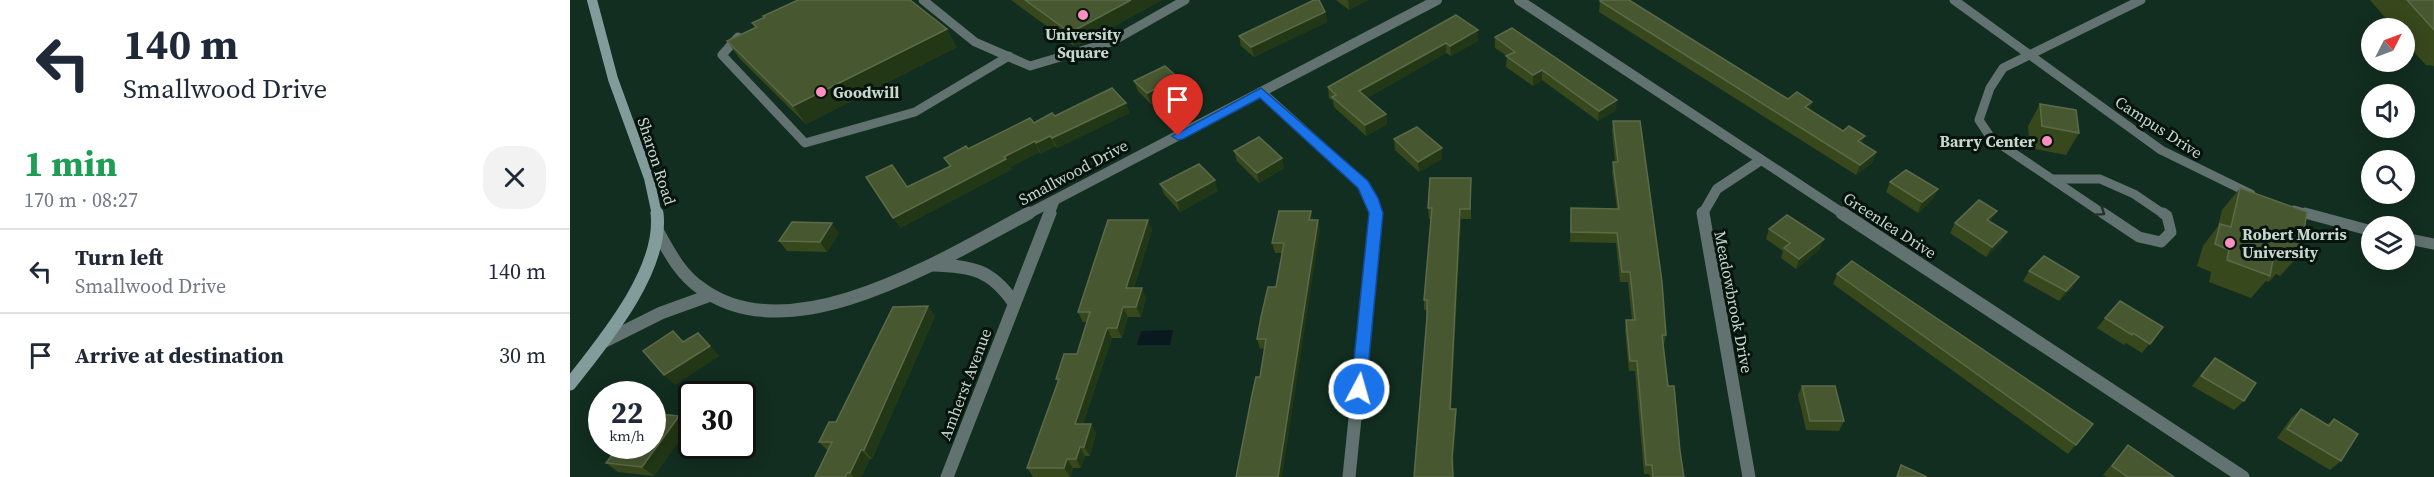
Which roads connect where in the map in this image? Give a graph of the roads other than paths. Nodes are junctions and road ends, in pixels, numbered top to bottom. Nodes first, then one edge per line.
1 (592, 0) edge
2 (923, 0) edge
3 (1185, 0) edge
4 (1437, 0) edge
5 (1519, 0) edge
6 (1954, 0) edge
7 (2141, 0) edge
8 (738, 37) edge
9 (2029, 54) junction
10 (1009, 56) junction
11 (1261, 92) junction
12 (1761, 160) junction
13 (2053, 179) junction
14 (2260, 197) edge
15 (1054, 200) junction
16 (2280, 206) edge
17 (2361, 228) edge
18 (658, 232) junction
19 (2415, 240) edge
20 (2434, 244) edge
21 (931, 265) junction
22 (708, 296) junction
23 (1014, 303) junction
24 (599, 345) junction
25 (570, 384) edge
26 (946, 477) edge
27 (1349, 477) edge
28 (1749, 477) edge
29 (2243, 477) edge

1 - 18 street, Sharon Road
2 - 10 lane
3 - 10 lane
4 - 11 street, Smallwood Drive
5 - 12 street, Greenlea Drive
6 - 9 lane, Campus Drive
7 - 9 lane
8 - 10 lane
9 - 13 lane
9 - 14 lane, Campus Drive
11 - 15 street, Smallwood Drive
11 - 27 street
12 - 28 street, Meadowbrook Drive
12 - 29 street, Greenlea Drive
13 -> 13 lane
15 - 21 street, Smallwood Drive
15 - 23 street, Amherst Avenue
16 - 17 lane
18 - 22 street, Smallwood Drive
18 - 24 street, Sharon Road
19 - 20 lane
21 - 22 street, Smallwood Drive
21 - 23 street
22 - 24 street
23 - 26 street, Amherst Avenue
24 - 25 street, Sharon Road

